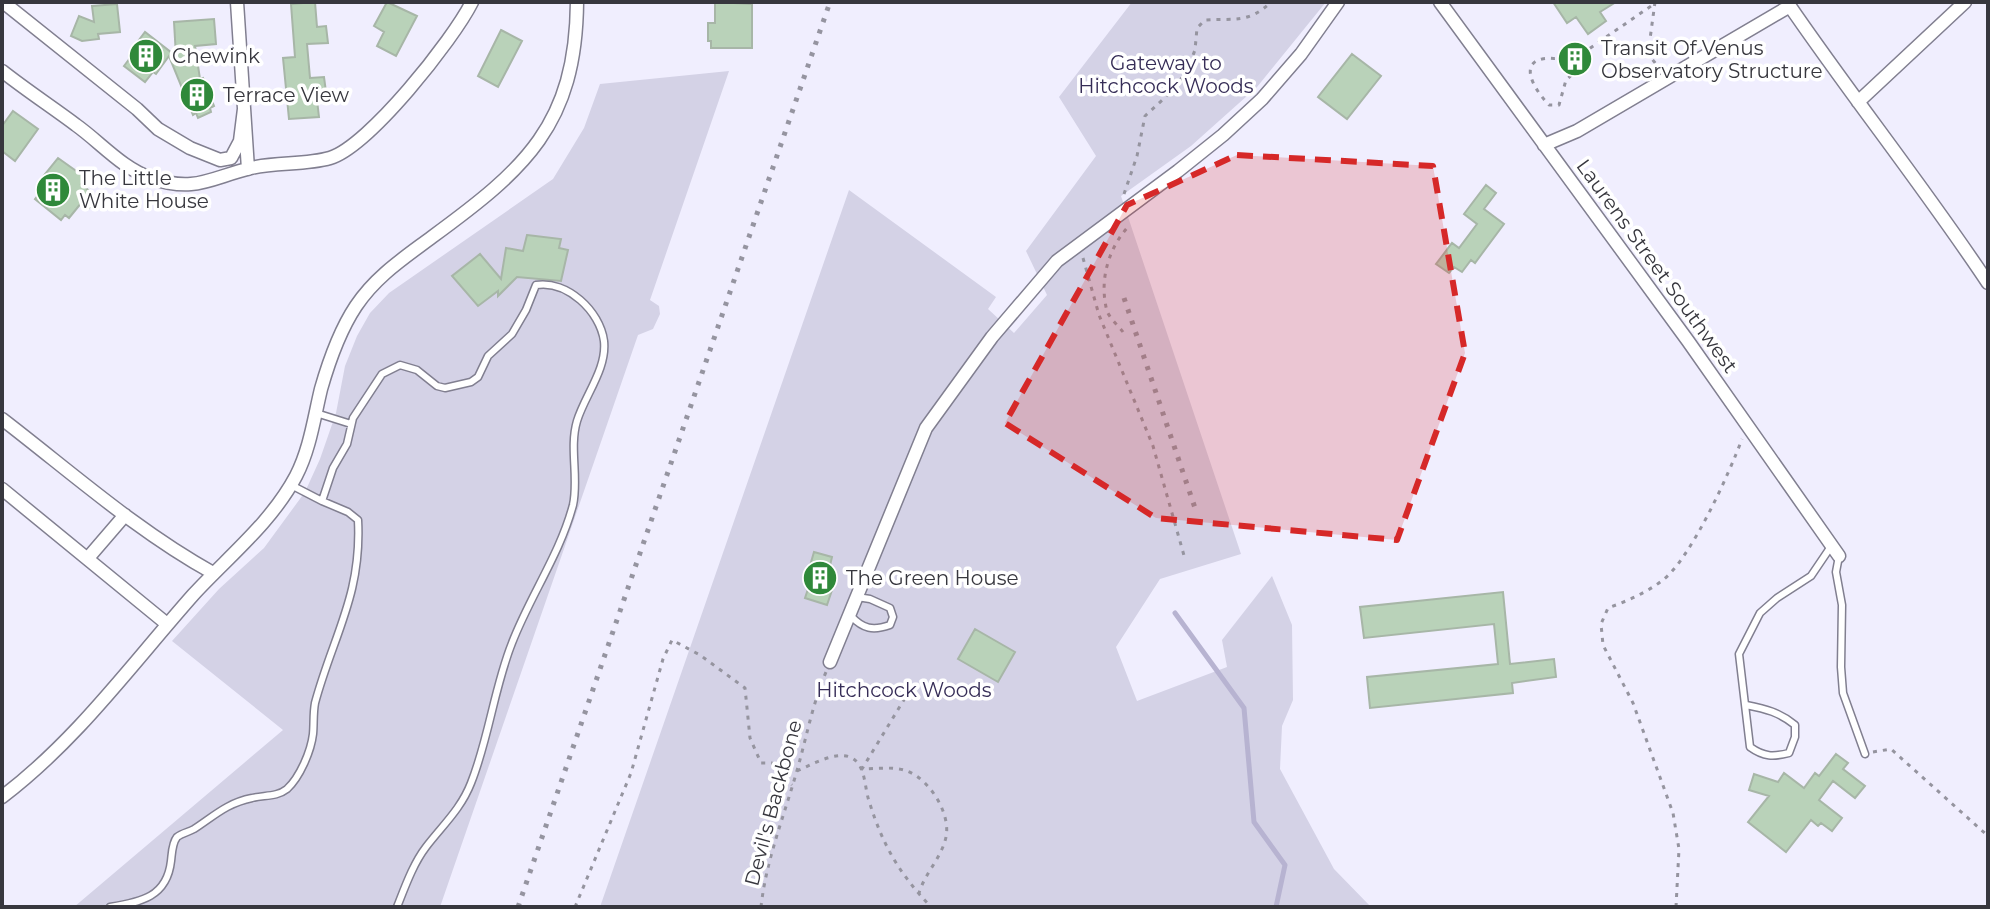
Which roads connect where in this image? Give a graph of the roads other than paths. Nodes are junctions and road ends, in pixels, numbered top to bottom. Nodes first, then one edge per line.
1 (3, 2) edge
2 (237, 2) edge
3 (472, 2) edge
4 (577, 2) edge
5 (1338, 2) edge
6 (1440, 2) edge
7 (1965, 2) edge
8 (1788, 4) edge
9 (2, 71) edge
10 (1858, 102) junction
11 (244, 109) junction
12 (1544, 145) junction
13 (248, 169) junction
14 (1988, 283) edge
15 (316, 413) junction
16 (2, 419) edge
17 (351, 424) junction
18 (291, 485) junction
19 (2, 489) edge
20 (322, 501) junction
21 (125, 515) junction
22 (1835, 550) junction
23 (88, 558) junction
24 (213, 573) junction
25 (857, 597) junction
26 (851, 616) junction
27 (167, 624) junction
28 (830, 662) road end
29 (1746, 705) junction
30 (1865, 754) road end
31 (2, 797) edge
32 (110, 907) edge
33 (397, 907) edge

1 - 11 street
2 - 11 street
3 - 13 street
4 - 15 street
5 - 25 street
6 - 12 street, Laurens Street Southwest
7 - 10 street
8 - 10 street
8 - 12 street
9 - 13 street
10 - 14 street
11 - 13 street
12 - 22 street, Laurens Street Southwest
15 - 17 lane
15 - 18 street
16 - 21 street
17 - 20 lane
17 - 33 lane
18 - 20 lane
18 - 24 street
19 - 23 street
20 - 32 lane
21 - 23 street
21 - 24 street
22 - 29 lane
22 - 30 lane
23 - 27 street
24 - 27 street
25 - 26 street
25 - 26 lane
26 - 28 street
27 - 31 street
29 - 29 lane

